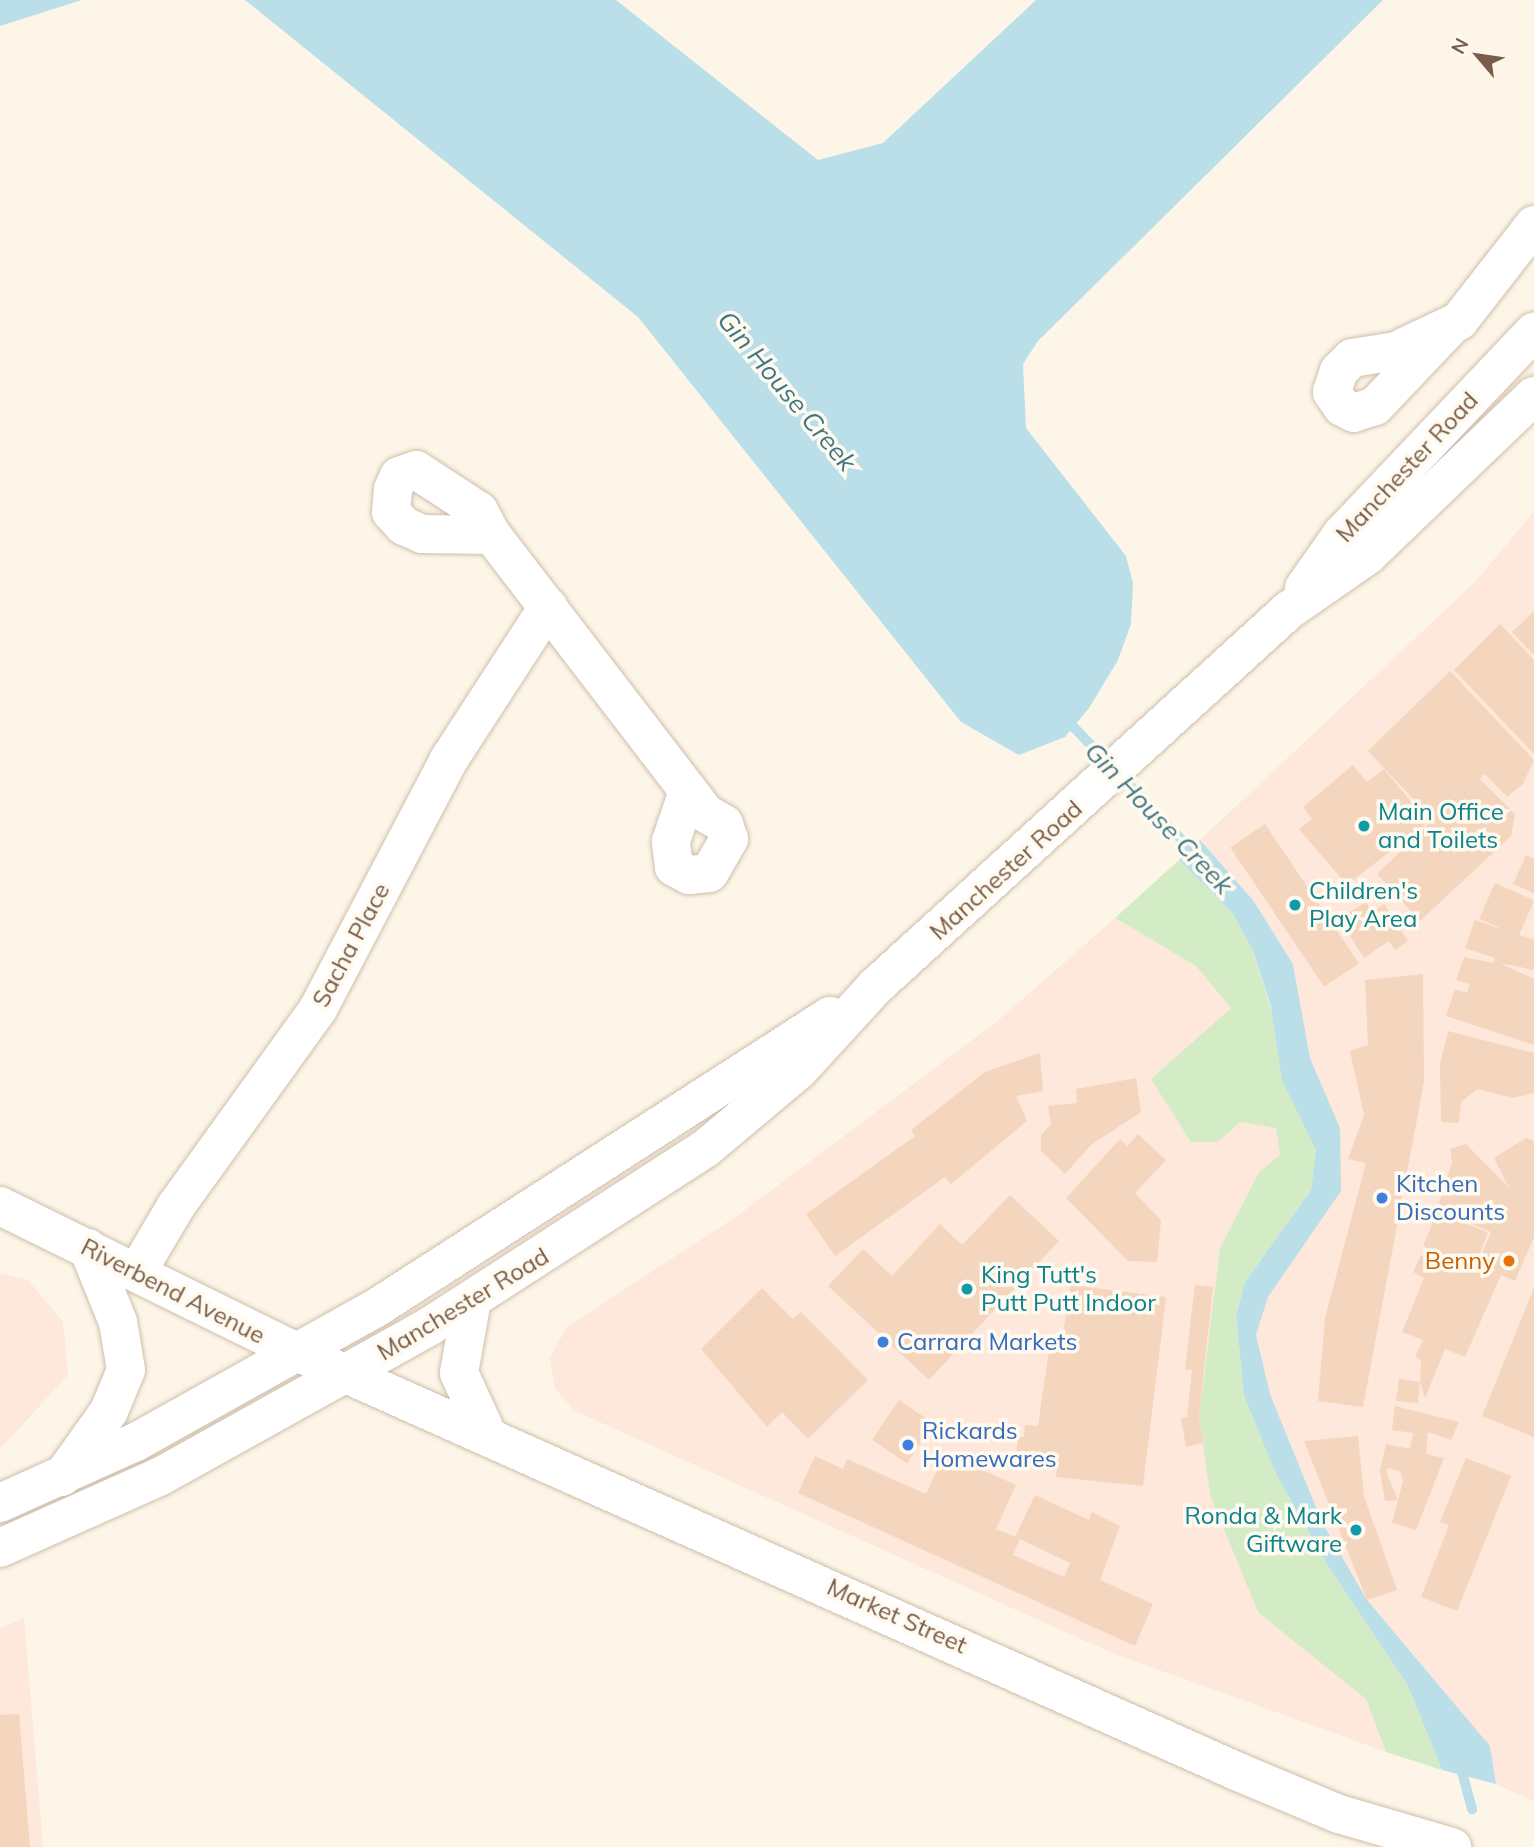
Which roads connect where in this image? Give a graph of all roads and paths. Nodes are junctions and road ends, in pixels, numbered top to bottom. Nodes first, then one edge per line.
1 (1534, 225) edge
2 (1455, 323) dead end
3 (1534, 332) edge
4 (1534, 396) edge
5 (492, 535) dead end
6 (548, 607) junction
7 (1289, 610) junction
8 (696, 802) dead end
9 (876, 986) junction
10 (0, 1206) edge
11 (88, 1248) junction
12 (136, 1272) junction
13 (472, 1300) junction
14 (299, 1353) junction
15 (347, 1373) junction
16 (487, 1434) junction
17 (61, 1479) junction
18 (0, 1503) edge
19 (0, 1548) edge
20 (1452, 1847) edge

1 - 2 street
3 - 7 street, Manchester Road
4 - 7 street, Manchester Road
5 - 6 street
6 - 8 street
6 - 12 street, Sacha Place
7 - 9 street, Manchester Road
9 - 13 street, Manchester Road
9 - 14 street, Manchester Road
10 - 11 street, Riverbend Avenue
11 - 12 street, Riverbend Avenue
11 - 17 street
12 - 14 street, Riverbend Avenue
13 - 15 street, Manchester Road
13 - 16 street
14 - 15 street, Riverbend Avenue
14 - 17 street, Manchester Road
15 - 16 street, Market Street
15 - 19 street, Manchester Road
16 - 20 street, Market Street
17 - 18 street, Manchester Road

